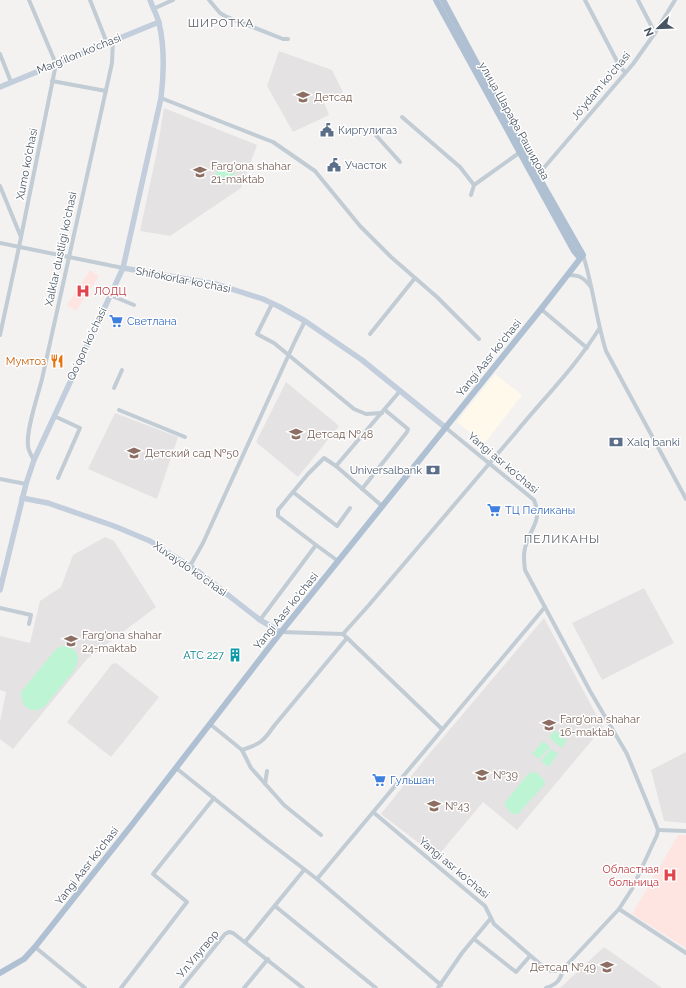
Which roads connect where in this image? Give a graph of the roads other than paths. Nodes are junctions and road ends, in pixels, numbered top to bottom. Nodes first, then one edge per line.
1 (29, 0) edge
2 (90, 0) edge
3 (150, 0) edge
4 (173, 0) edge
5 (209, 0) edge
6 (436, 0) edge
7 (443, 0) edge
8 (585, 0) edge
9 (638, 0) edge
10 (675, 0) edge
11 (153, 9) junction
12 (159, 22) junction
13 (456, 30) junction
14 (655, 33) junction
15 (288, 39) dead end
16 (114, 40) junction
17 (107, 43) junction
18 (0, 54) edge
19 (56, 64) junction
20 (625, 72) junction
21 (52, 81) junction
22 (11, 82) junction
23 (0, 86) edge
24 (106, 91) junction
25 (161, 98) junction
26 (402, 117) dead end
27 (374, 133) dead end
28 (519, 153) junction
29 (400, 162) dead end
30 (536, 177) junction
31 (474, 185) junction
32 (0, 186) edge
33 (471, 195) dead end
34 (21, 237) junction
35 (0, 243) edge
36 (19, 247) junction
37 (579, 254) junction
38 (68, 257) junction
39 (123, 268) junction
40 (568, 275) junction
41 (415, 278) junction
42 (592, 288) junction
43 (110, 295) junction
44 (272, 304) junction
45 (134, 305) dead end
46 (541, 309) junction
47 (305, 321) junction
48 (599, 329) junction
49 (370, 334) dead end
50 (0, 335) edge
51 (479, 339) dead end
52 (587, 348) junction
53 (290, 355) junction
54 (122, 370) dead end
55 (114, 388) dead end
56 (400, 391) junction
57 (119, 410) dead end
58 (384, 412) junction
59 (54, 416) junction
60 (446, 428) junction
61 (185, 437) dead end
62 (34, 460) junction
63 (489, 463) junction
64 (336, 466) junction
65 (58, 478) dead end
66 (0, 479) edge
67 (26, 484) junction
68 (362, 489) junction
69 (293, 492) junction
70 (22, 498) junction
71 (686, 499) edge
72 (382, 506) junction
73 (350, 508) dead end
74 (316, 545) junction
75 (338, 561) junction
76 (190, 566) junction
77 (0, 590) edge
78 (545, 607) junction
79 (0, 608) edge
80 (260, 620) junction
81 (29, 624) dead end
82 (281, 632) junction
83 (343, 634) junction
84 (347, 638) junction
85 (210, 724) junction
86 (442, 729) junction
87 (242, 750) junction
88 (176, 768) junction
89 (268, 771) dead end
90 (265, 784) junction
91 (214, 798) junction
92 (373, 812) junction
93 (658, 830) junction
94 (686, 831) edge
95 (321, 835) dead end
96 (304, 870) junction
97 (317, 879) junction
98 (275, 906) junction
99 (619, 909) junction
100 (491, 918) junction
101 (474, 939) junction
102 (245, 942) junction
103 (35, 947) junction
104 (686, 953) edge
105 (530, 956) junction
106 (268, 959) junction
107 (564, 968) junction
108 (0, 973) edge
109 (439, 986) edge
110 (85, 988) edge
111 (121, 988) edge
112 (181, 988) edge
113 (244, 988) edge
114 (303, 988) edge
115 (376, 988) edge
116 (546, 988) edge

1 - 19 street
2 - 17 street
3 - 11 street, Qoʻqon koʻchasi
4 - 11 street
5 - 15 street
6 - 13 main road, улица Шарафа Рашидова
7 - 13 main road
8 - 20 street
9 - 14 street
10 - 14 street, Jo'ydam ko'chasi
11 - 12 street, Qoʻqon koʻchasi
12 - 16 street, Marg'ilon ko'chasi
12 - 25 street, Qoʻqon koʻchasi
13 - 28 main road, улица Шарафа Рашидова
13 - 30 main road
14 - 20 street, Jo'ydam ko'chasi
16 - 17 street, Marg'ilon ko'chasi
16 - 24 street, Xalklar dustligi ko'chasi
17 - 19 street, Marg'ilon ko'chasi
18 - 22 street
19 - 21 street, Xumo ko'chasi
19 - 22 street, Marg'ilon ko'chasi
20 - 30 street, Jo'ydam ko'chasi
21 - 24 street
21 - 34 street, Xumo ko'chasi
22 - 23 street, Marg'ilon ko'chasi
24 - 38 street, Xalklar dustligi ko'chasi
25 - 39 street, Qoʻqon koʻchasi
25 - 41 street
26 - 31 street
27 - 29 street
28 - 30 main road, улица Шарафа Рашидова
28 - 31 street
30 - 37 main road, улица Шарафа Рашидова
31 - 33 street
32 - 34 street
34 - 36 street, Xumo ko'chasi
35 - 36 street, Shifokorlar ko'chasi
36 - 38 street, Shifokorlar ko'chasi
36 - 50 street, Xumo ko'chasi
37 - 40 main road, Yangi Aasr ko'chasi
37 - 42 street
38 - 39 street, Shifokorlar ko'chasi
38 - 62 street, Xalklar dustligi ko'chasi
39 - 43 street, Qoʻqon koʻchasi
39 - 44 street, Shifokorlar ko'chasi
40 - 42 street
40 - 46 main road, Yangi Aasr ko'chasi
41 - 49 street
41 - 51 street
42 - 48 street
43 - 45 street
43 - 59 street, Qoʻqon koʻchasi
44 - 47 street, Shifokorlar ko'chasi
44 - 53 street
46 - 52 street
46 - 60 main road, Yangi Aasr ko'chasi
47 - 53 street
47 - 56 street, Shifokorlar ko'chasi
48 - 52 street
48 - 71 street
52 - 63 street
53 - 58 street
53 - 76 street
54 - 55 street
56 - 58 street
56 - 60 street, Shifokorlar ko'chasi
57 - 61 street
58 - 64 street
58 - 68 street
59 - 62 street, Qoʻqon koʻchasi
59 - 65 street
60 - 63 street, Yangi asr ko'chasi
60 - 72 main road, Yangi Aasr ko'chasi
62 - 67 street, Qoʻqon koʻchasi
63 - 78 street, Yangi asr ko'chasi
63 - 83 street
64 - 68 street
64 - 69 street
66 - 67 street
67 - 70 street, Qoʻqon koʻchasi
68 - 72 street
69 - 73 street
69 - 74 street
70 - 76 street, Xuvaydo ko'chasi
70 - 77 street, Qoʻqon koʻchasi
72 - 75 main road, Yangi Aasr ko'chasi
74 - 75 street
74 - 80 street
75 - 82 main road, Yangi Aasr ko'chasi
76 - 80 street, Xuvaydo ko'chasi
78 - 86 street
78 - 93 street, Yangi asr ko'chasi
79 - 81 street
80 - 82 street, Xuvaydo ko'chasi
82 - 83 street
82 - 85 main road, Yangi Aasr ko'chasi
83 - 84 street
84 - 86 street
84 - 87 street
85 - 87 street
85 - 88 main road, Yangi Aasr ko'chasi
86 - 92 street
87 - 90 street
88 - 91 street
88 - 103 main road, Yangi Aasr ko'chasi
89 - 90 street
90 - 95 street
91 - 96 street
91 - 111 street
92 - 97 street
92 - 100 street, Yangi asr ko'chasi
93 - 94 street
93 - 99 street
96 - 97 street
96 - 98 street
97 - 109 street
98 - 102 street
98 - 115 street
99 - 104 street
99 - 107 street
100 - 101 street
100 - 105 street, Yangi asr ko'chasi
101 - 105 street
101 - 109 street
102 - 106 street, Ул.Улугвор
102 - 112 street, Ул.Улугвор
103 - 108 main road, Yangi Aasr ko'chasi
103 - 110 street
105 - 107 street, Yangi asr ko'chasi
106 - 113 street
106 - 114 street, Ул.Улугвор
107 - 116 street

